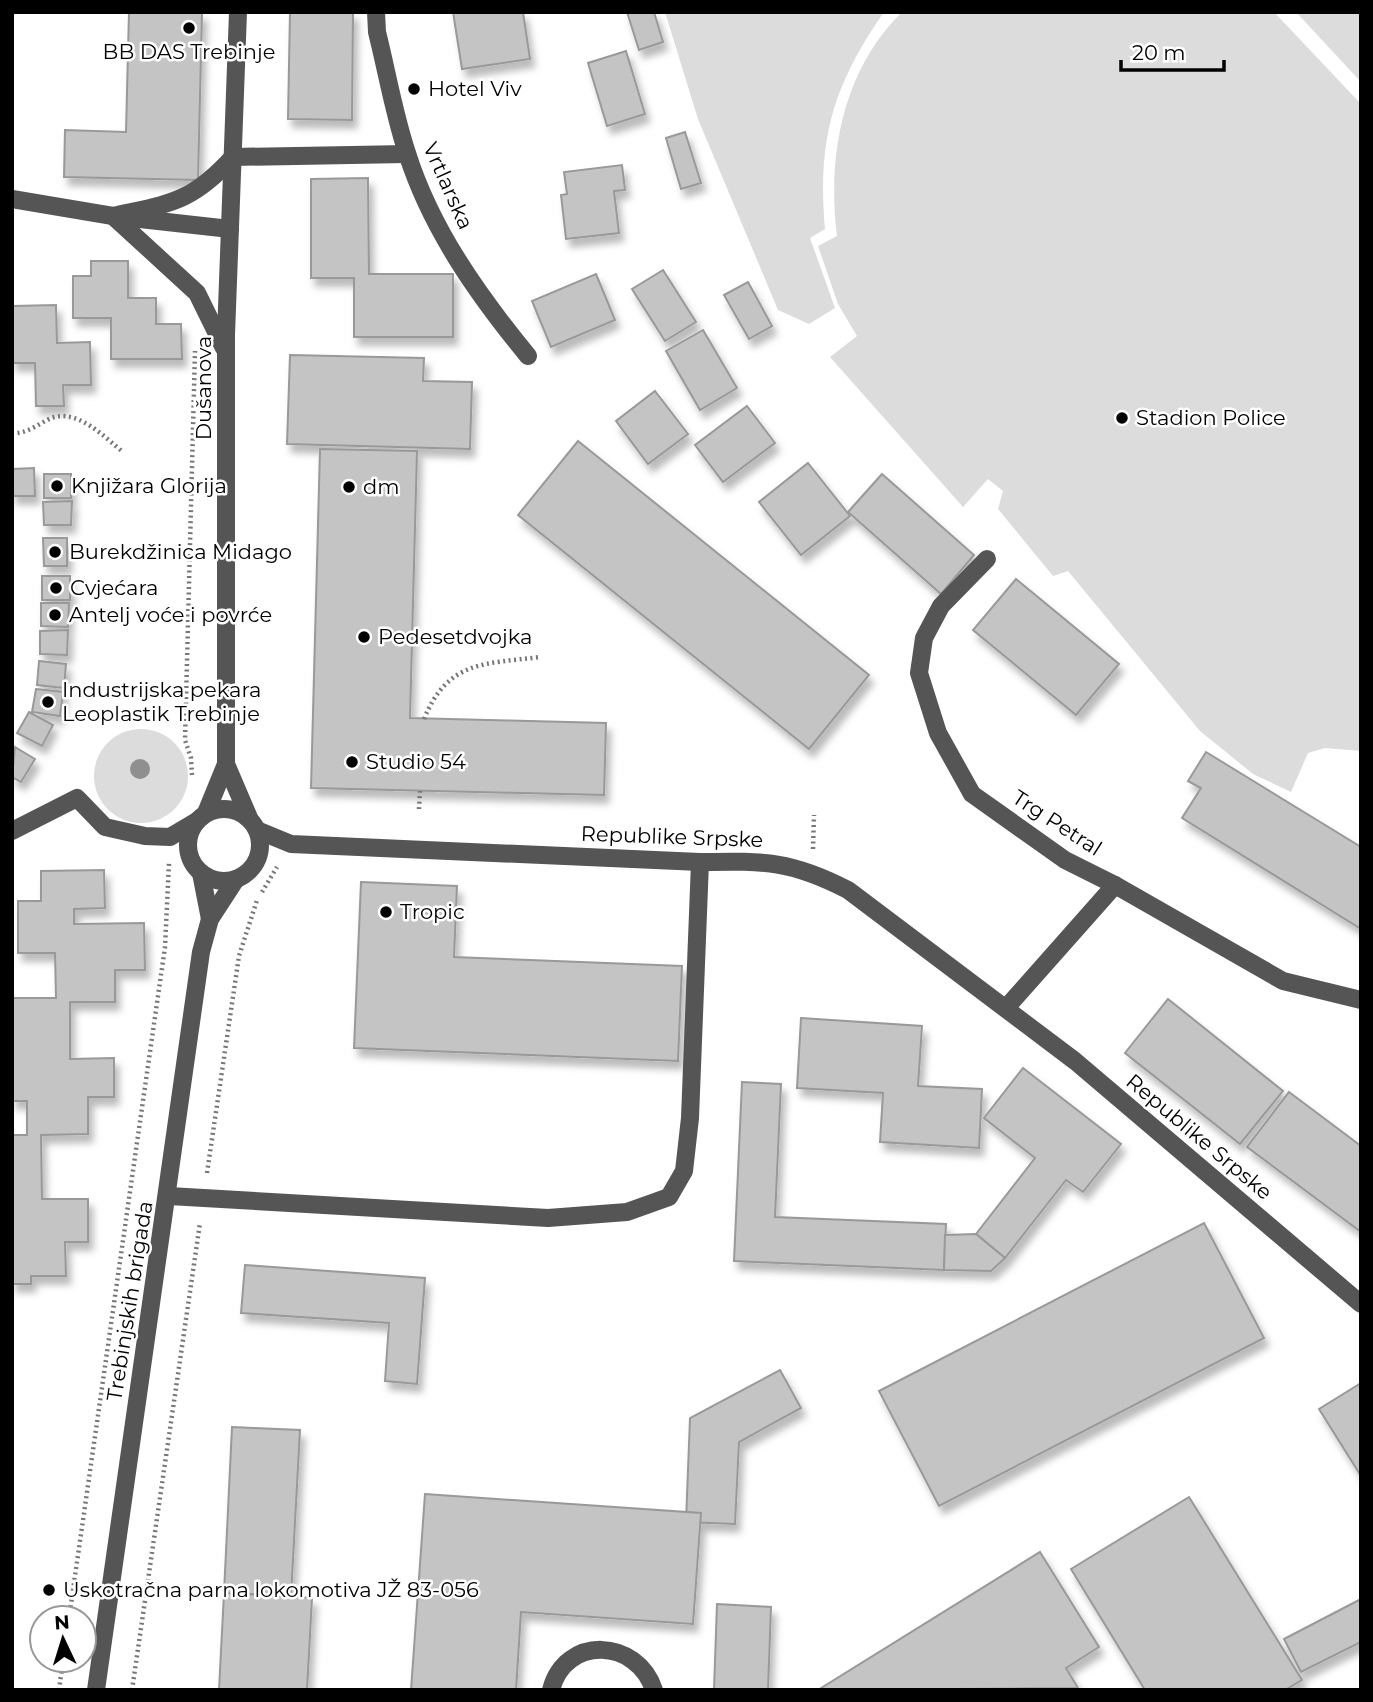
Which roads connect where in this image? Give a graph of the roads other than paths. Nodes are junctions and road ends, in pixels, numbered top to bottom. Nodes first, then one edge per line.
1 (237, 12) edge
2 (376, 12) edge
3 (407, 154) junction
4 (233, 157) junction
5 (12, 199) edge
6 (113, 216) junction
7 (230, 229) junction
8 (227, 355) junction
9 (528, 356) dead end
10 (987, 559) dead end
11 (226, 764) junction
12 (202, 817) junction
13 (253, 825) junction
14 (12, 831) edge
15 (170, 837) junction
16 (291, 844) junction
17 (259, 853) junction
18 (189, 854) junction
19 (700, 862) junction
20 (201, 873) junction
21 (236, 879) junction
22 (1115, 885) junction
23 (210, 919) junction
24 (1361, 1000) edge
25 (1006, 1009) junction
26 (169, 1196) junction
27 (1361, 1304) edge
28 (96, 1690) edge
29 (551, 1690) edge
30 (654, 1690) edge

1 - 4 street, Dušanova
2 - 3 street, Vrtlarska
3 - 4 street
3 - 9 street, Vrtlarska
4 - 6 street
4 - 7 street, Dušanova
5 - 6 street
6 - 7 street
6 - 8 street
7 - 8 street, Dušanova
8 - 11 street, Dušanova
10 - 22 street, Trg Petral
11 - 12 street
11 - 13 street
12 - 13 street
12 - 15 street
12 - 18 street
13 - 16 street
13 - 17 street
14 - 15 street
15 - 18 street
16 - 17 street
16 - 19 street, Republike Srpske
17 - 21 street
18 - 20 street
19 - 25 street, Republike Srpske
19 - 26 street
20 - 21 street
20 - 23 street
21 - 23 street
22 - 24 street, Trg Petral
22 - 25 street
23 - 26 street, Trebinjskih brigada
25 - 27 street, Republike Srpske
26 - 28 street, Trebinjskih brigada
29 - 30 street

